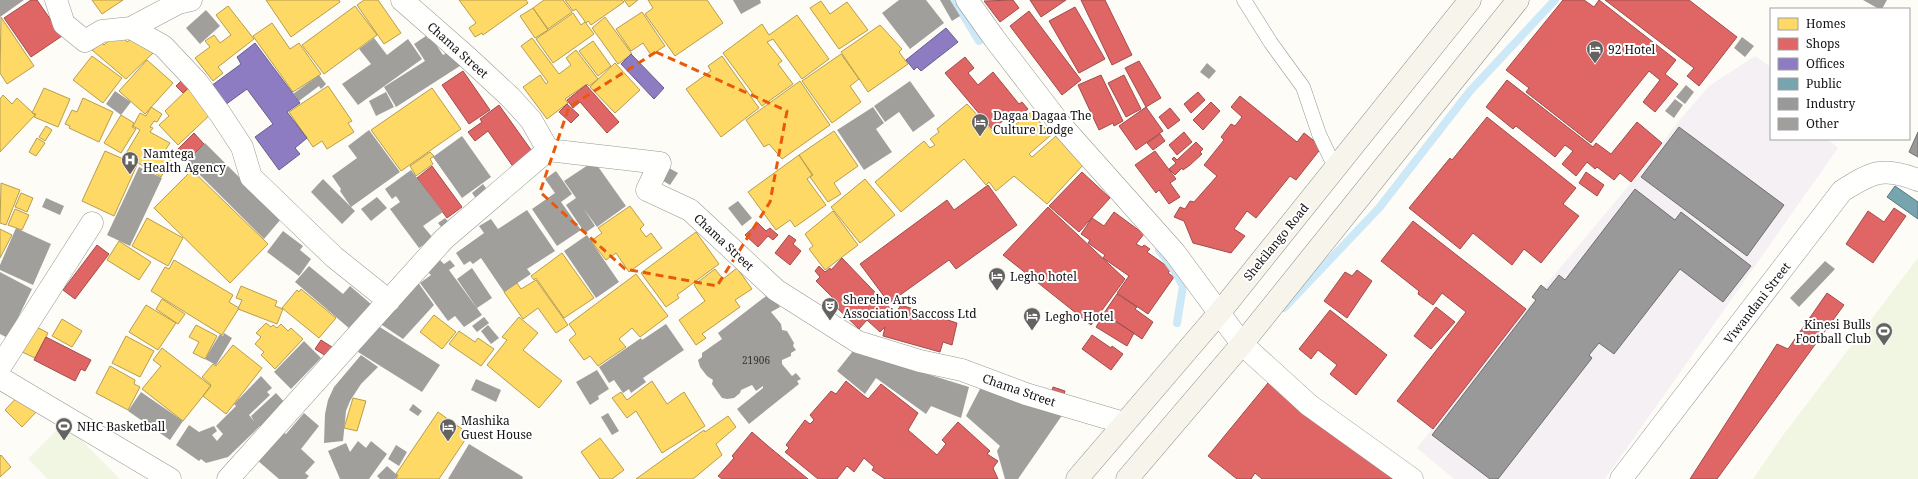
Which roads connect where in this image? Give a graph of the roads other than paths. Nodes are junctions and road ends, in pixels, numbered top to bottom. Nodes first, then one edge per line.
1 (56, 0) edge
2 (191, 0) edge
3 (402, 0) edge
4 (967, 0) edge
5 (1244, 0) edge
6 (1470, 0) edge
7 (1518, 0) edge
8 (131, 28) junction
9 (548, 150) junction
10 (1337, 166) junction
11 (1918, 180) edge
12 (92, 223) dead end
13 (388, 301) junction
14 (1220, 312) junction
15 (1242, 344) junction
16 (1, 378) edge
17 (1124, 423) junction
18 (170, 479) edge
19 (228, 479) edge
20 (1077, 479) edge
21 (1127, 479) edge
22 (1412, 479) edge
23 (1621, 479) edge

1 - 8 street
2 - 8 street
3 - 9 street, Chama Street
4 - 14 street
5 - 10 lane
6 - 10 main road, Shekilango Road
7 - 15 main road
8 - 13 street
9 - 13 street
9 - 17 street, Chama Street
10 - 14 main road, Shekilango Road
11 - 23 street, Viwandani Street
12 - 16 street
13 - 19 street
14 - 15 street
14 - 17 main road, Shekilango Road
15 - 21 main road
15 - 22 street
16 - 18 street
17 - 20 main road, Shekilango Road

